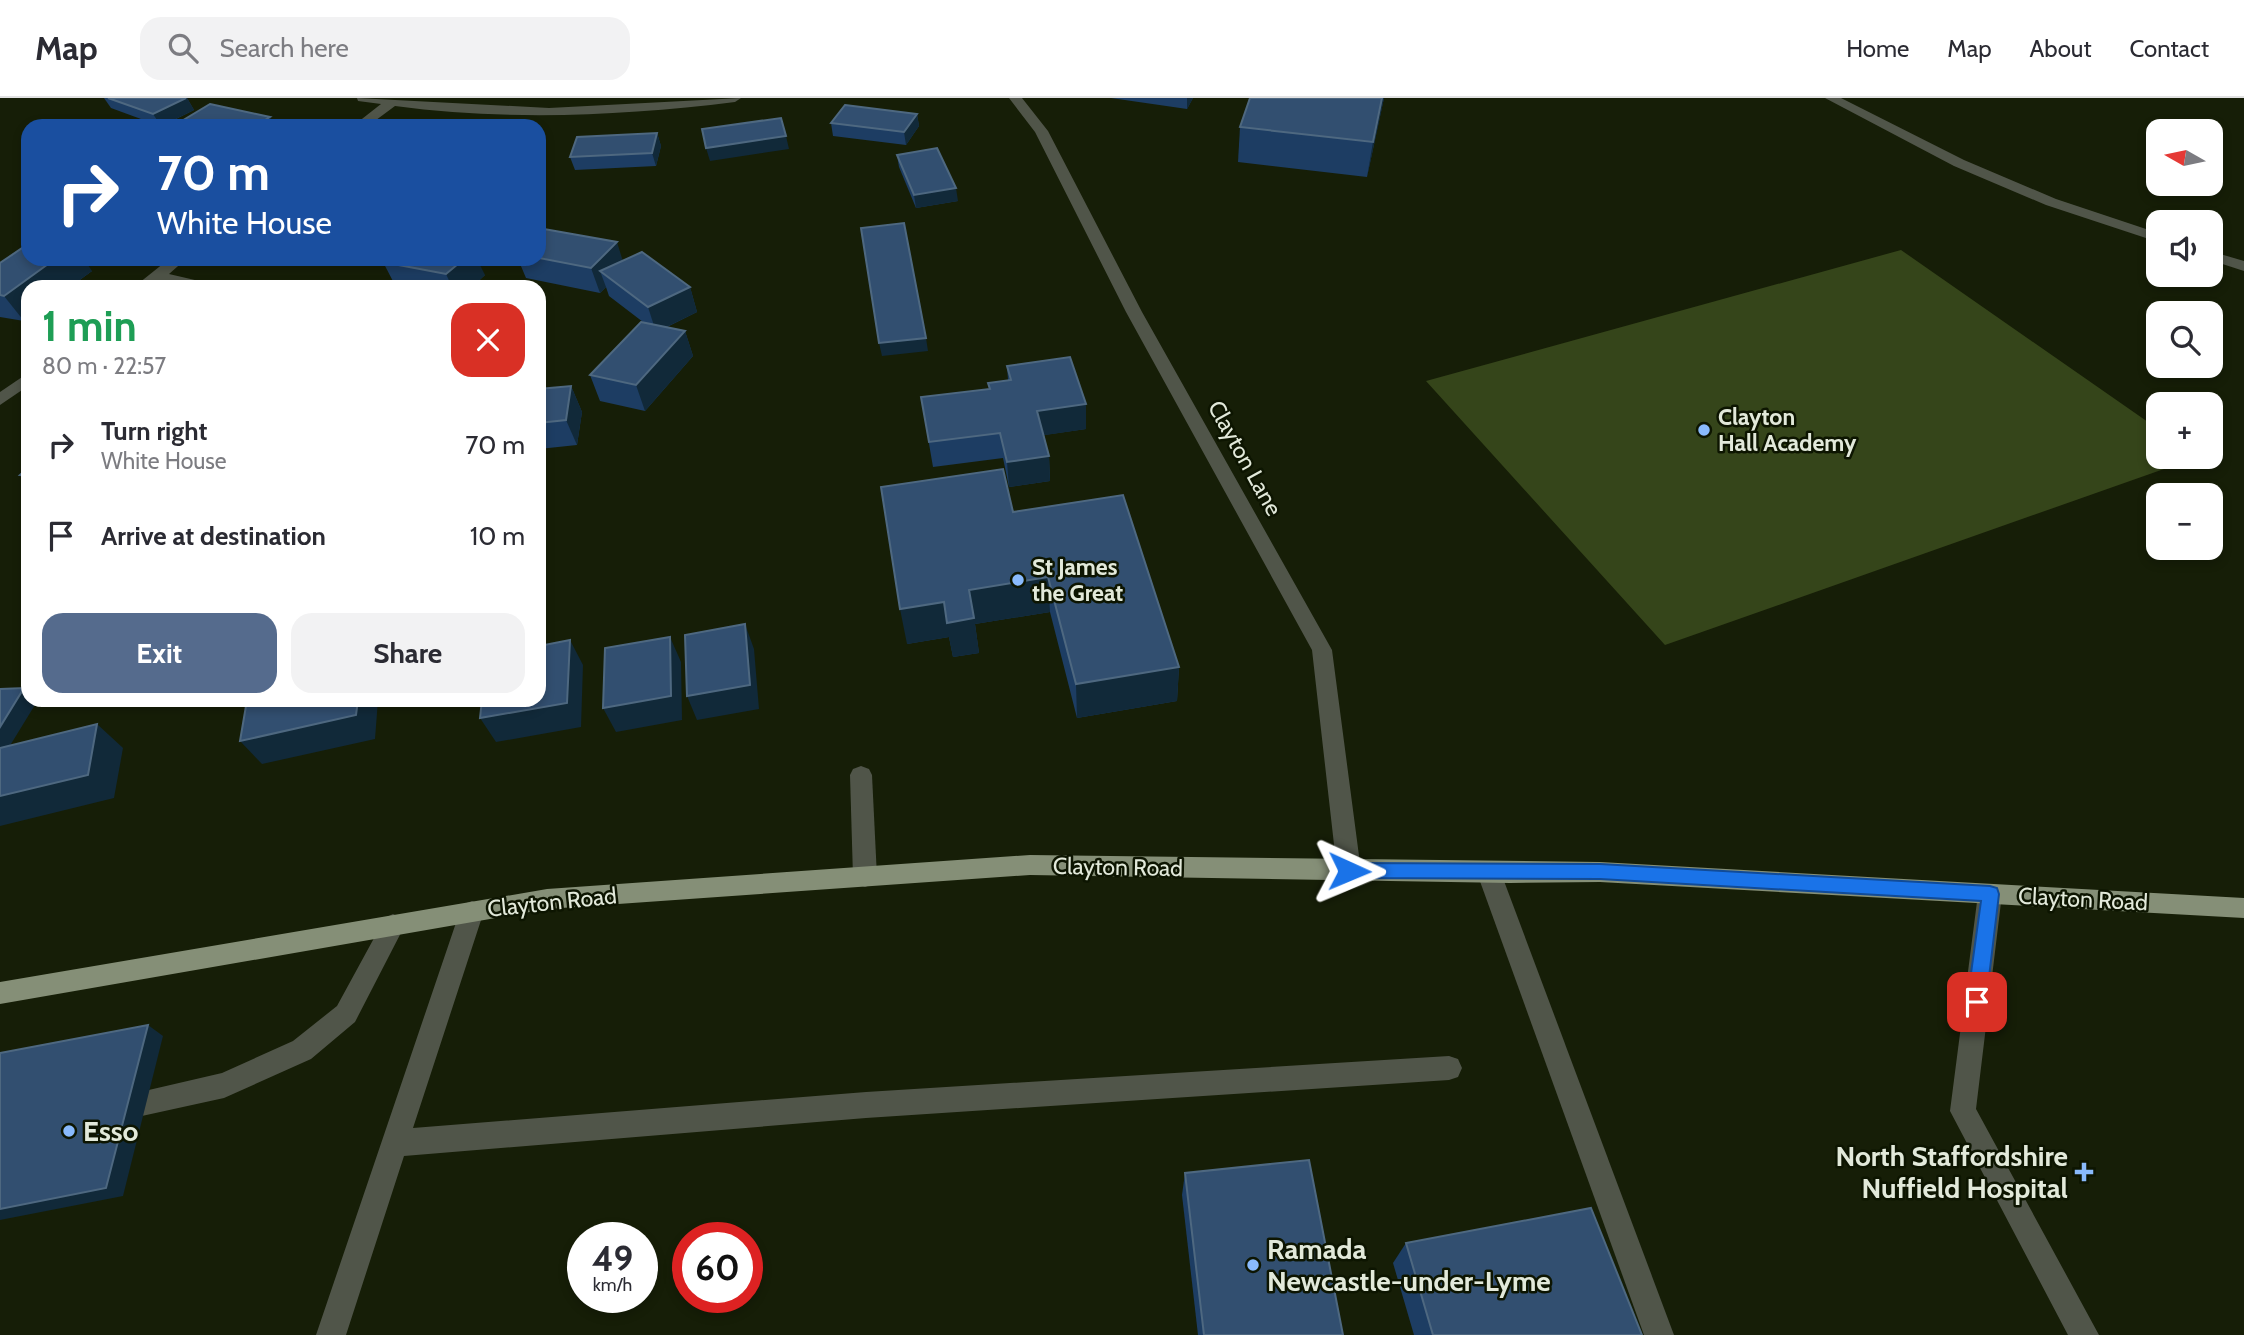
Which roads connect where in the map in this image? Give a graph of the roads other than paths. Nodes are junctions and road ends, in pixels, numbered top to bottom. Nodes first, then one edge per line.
1 (363, 98) edge
2 (735, 98) edge
3 (1015, 98) edge
4 (1831, 98) edge
5 (392, 102) junction
6 (369, 119) edge
7 (2146, 234) edge
8 (2223, 259) edge
9 (170, 266) edge
10 (2244, 266) edge
11 (157, 276) junction
12 (152, 280) edge
13 (175, 280) edge
14 (21, 384) edge
15 (0, 400) edge
16 (861, 775) dead end
17 (1349, 871) junction
18 (1489, 873) junction
19 (865, 877) junction
20 (1990, 894) junction
21 (2244, 908) edge
22 (472, 911) junction
23 (393, 925) junction
24 (0, 993) edge
25 (1449, 1068) dead end
26 (94, 1114) edge
27 (395, 1143) junction
28 (331, 1335) edge
29 (1659, 1335) edge
30 (2084, 1335) edge

1 - 5 street
2 - 5 street
3 - 17 street, Clayton Lane
4 - 7 street
5 - 6 street
8 - 10 street
9 - 11 street
11 - 12 street
11 - 13 street
14 - 15 street
16 - 19 street
17 - 18 main road, Clayton Road
17 - 19 main road, Clayton Road
18 - 20 main road, Clayton Road
18 - 29 street
19 - 22 main road, Clayton Road
20 - 21 main road, Clayton Road
20 - 30 street
22 - 23 main road, Clayton Road
22 - 27 street
23 - 24 main road, Clayton Road
23 - 26 street
25 - 27 street
27 - 28 street

